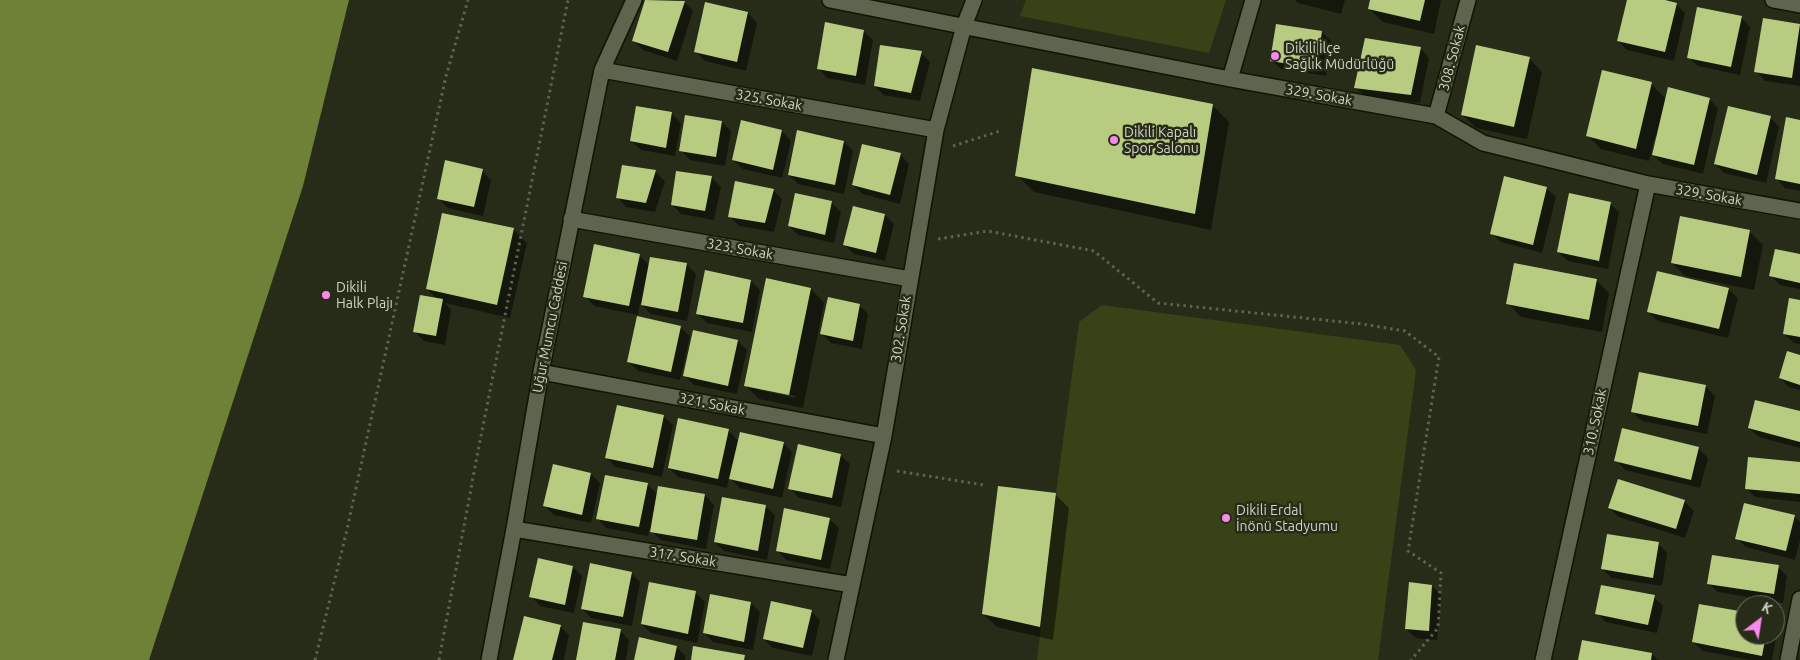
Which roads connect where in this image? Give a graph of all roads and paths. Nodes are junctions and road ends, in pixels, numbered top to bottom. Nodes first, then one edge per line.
1 (468, 0) edge
2 (568, 0) edge
3 (634, 0) edge
4 (830, 0) edge
5 (974, 0) edge
6 (1253, 0) edge
7 (1468, 0) edge
8 (1773, 0) edge
9 (1800, 5) edge
10 (964, 26) junction
11 (602, 70) junction
12 (1230, 79) junction
13 (1436, 116) junction
14 (936, 130) junction
15 (1000, 131) dead end
16 (931, 154) junction
17 (1648, 184) junction
18 (1800, 211) edge
19 (571, 219) junction
20 (934, 240) dead end
21 (910, 280) junction
22 (541, 372) junction
23 (884, 436) junction
24 (877, 470) junction
25 (984, 485) dead end
26 (514, 529) junction
27 (852, 585) junction
28 (1800, 599) edge
29 (315, 660) edge
30 (439, 660) edge
31 (489, 660) edge
32 (836, 660) edge
33 (1411, 660) edge
34 (1543, 660) edge
35 (1788, 660) edge

1 - 29 path
2 - 30 path
3 - 11 street, Uğur Mumcu Caddesi
4 - 10 street, 329. Sokak
5 - 10 street, 302. Sokak
6 - 12 street
7 - 13 street, 308. Sokak
8 - 9 street
10 - 12 street, 329. Sokak
10 - 14 street, 302. Sokak
11 - 14 street, 325. Sokak
11 - 19 street, Uğur Mumcu Caddesi
12 - 13 street, 329. Sokak
13 - 17 street, 329. Sokak
14 - 16 street, 302. Sokak
15 - 16 path
16 - 21 street, 302. Sokak
17 - 18 street, 329. Sokak
17 - 34 street, 310. Sokak
19 - 21 street, 323. Sokak
19 - 22 street, Uğur Mumcu Caddesi
20 - 33 path
21 - 23 street, 302. Sokak
22 - 23 street, 321. Sokak
22 - 26 street, Uğur Mumcu Caddesi
23 - 24 street, 302. Sokak
24 - 25 path
24 - 27 street, 302. Sokak
26 - 27 street, 317. Sokak
26 - 31 street, Uğur Mumcu Caddesi
27 - 32 street, 302. Sokak
28 - 35 street

